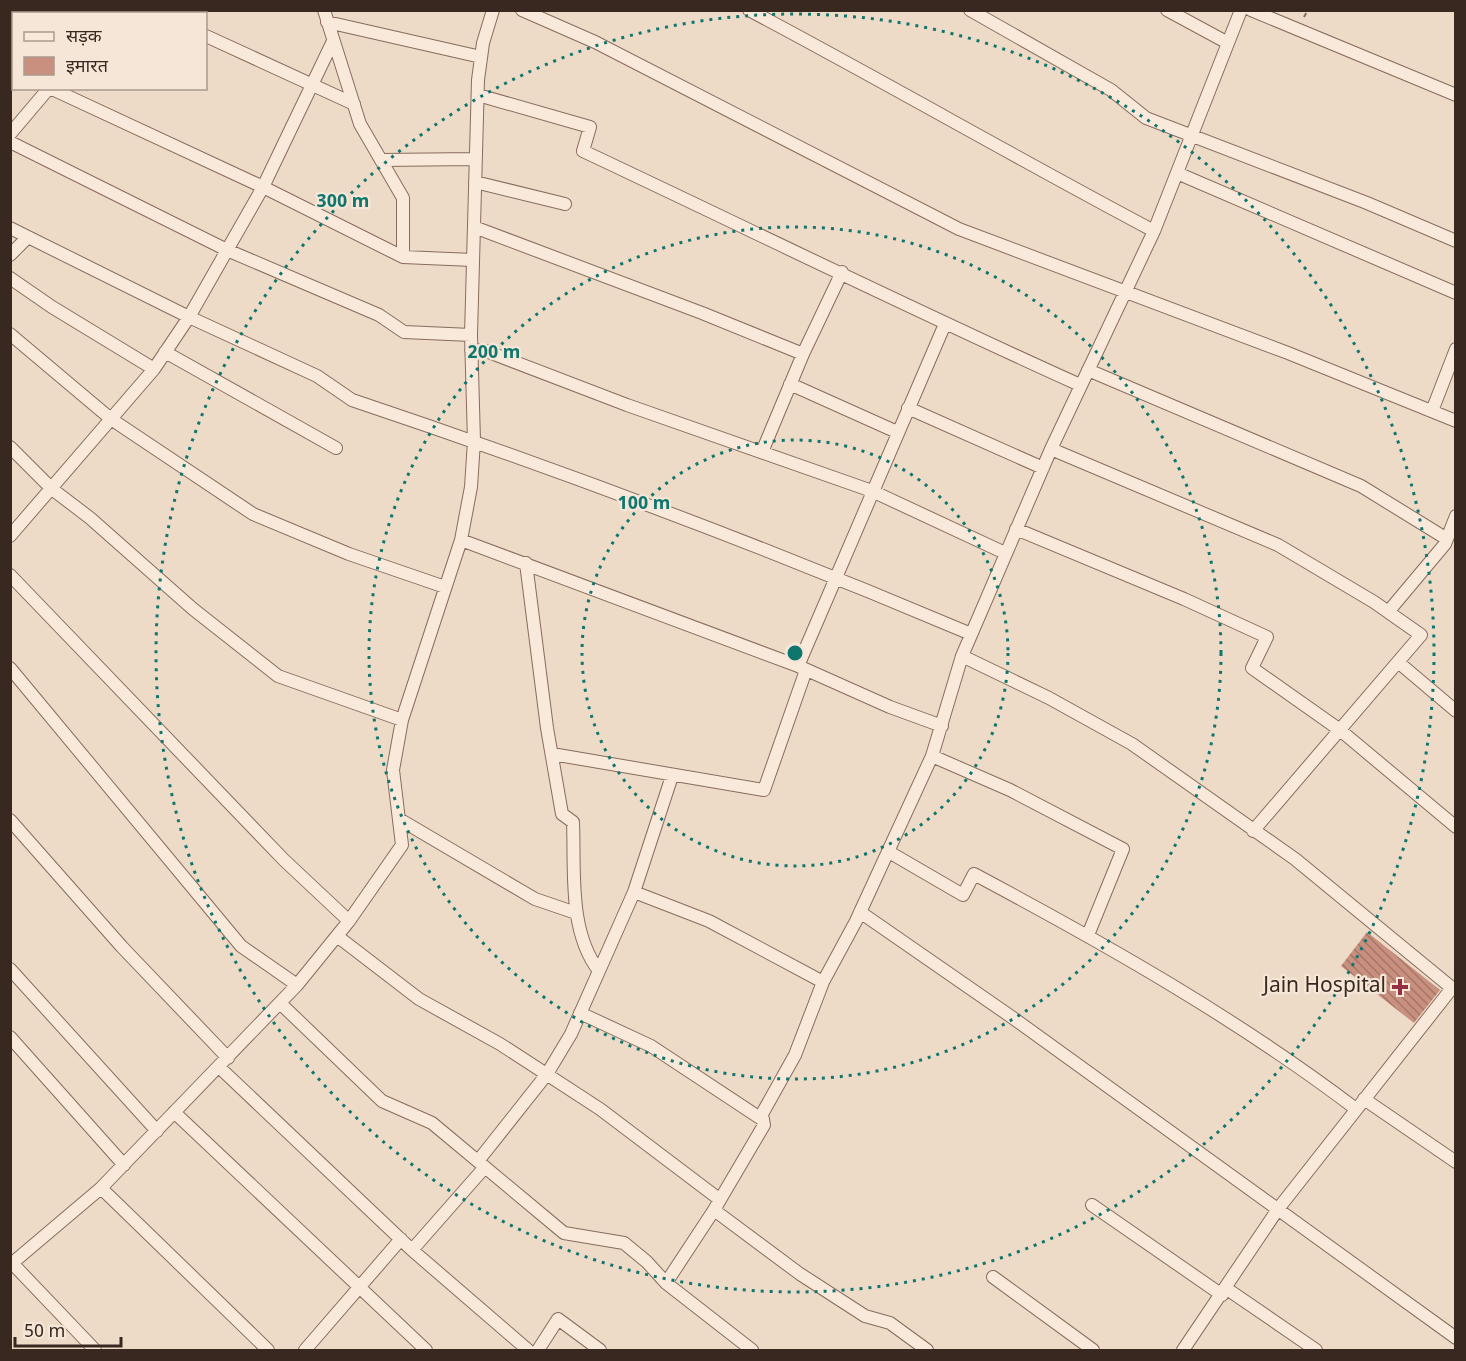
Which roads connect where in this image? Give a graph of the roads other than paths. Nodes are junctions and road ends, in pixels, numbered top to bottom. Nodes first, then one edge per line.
1 (493, 10) edge
2 (522, 10) edge
3 (749, 10) edge
4 (970, 10) edge
5 (1167, 10) edge
6 (1241, 10) edge
7 (1251, 10) edge
8 (326, 16) edge
9 (207, 36) edge
10 (333, 41) junction
11 (1228, 43) junction
12 (482, 57) junction
13 (12, 64) edge
14 (10, 69) edge
15 (313, 84) junction
16 (48, 90) edge
17 (54, 90) edge
18 (478, 95) junction
19 (1455, 95) edge
20 (354, 104) junction
21 (10, 134) edge
22 (1192, 136) junction
23 (10, 142) edge
24 (475, 159) junction
25 (381, 160) junction
26 (1177, 173) junction
27 (475, 182) junction
28 (263, 187) junction
29 (565, 204) dead end
30 (474, 226) junction
31 (10, 228) edge
32 (1154, 231) junction
33 (27, 238) junction
34 (1455, 241) edge
35 (227, 250) junction
36 (10, 255) edge
37 (404, 257) junction
38 (473, 260) junction
39 (842, 272) junction
40 (10, 278) edge
41 (1124, 292) junction
42 (1455, 293) edge
43 (189, 317) junction
44 (945, 324) junction
45 (10, 334) edge
46 (471, 335) junction
47 (1455, 349) edge
48 (471, 350) junction
49 (165, 352) junction
50 (803, 354) junction
51 (154, 369) junction
52 (1088, 370) junction
53 (790, 384) junction
54 (1080, 385) junction
55 (908, 408) junction
56 (1432, 411) junction
57 (111, 419) junction
58 (1455, 421) edge
59 (897, 432) junction
60 (474, 441) junction
61 (10, 447) edge
62 (336, 448) dead end
63 (1051, 449) junction
64 (762, 452) junction
65 (1043, 468) junction
66 (52, 489) junction
67 (872, 491) junction
68 (1455, 519) edge
69 (1016, 529) junction
70 (10, 536) edge
71 (1447, 539) junction
72 (461, 540) junction
73 (1005, 554) junction
74 (526, 563) junction
75 (10, 575) edge
76 (836, 576) junction
77 (445, 587) junction
78 (1388, 612) junction
79 (971, 633) junction
80 (962, 656) junction
81 (1398, 662) junction
82 (10, 668) edge
83 (802, 668) junction
84 (1455, 711) edge
85 (402, 720) junction
86 (942, 726) junction
87 (1340, 730) junction
88 (552, 754) junction
89 (932, 756) junction
90 (672, 776) junction
91 (399, 819) junction
92 (10, 820) edge
93 (1455, 827) edge
94 (1253, 831) junction
95 (889, 852) junction
96 (634, 892) junction
97 (860, 912) junction
98 (576, 913) junction
99 (349, 921) junction
100 (1088, 935) junction
101 (337, 936) junction
102 (10, 969) edge
103 (598, 971) junction
104 (823, 982) junction
105 (297, 985) junction
106 (1454, 990) edge
107 (280, 1003) junction
108 (580, 1013) junction
109 (10, 1037) edge
110 (223, 1063) junction
111 (547, 1074) junction
112 (1364, 1099) junction
113 (1356, 1109) junction
114 (174, 1112) junction
115 (763, 1120) junction
116 (157, 1131) junction
117 (1455, 1162) edge
118 (481, 1164) junction
119 (124, 1165) junction
120 (101, 1188) junction
121 (719, 1198) junction
122 (1092, 1205) dead end
123 (1278, 1209) junction
124 (714, 1210) junction
125 (400, 1239) junction
126 (10, 1247) edge
127 (412, 1250) junction
128 (14, 1262) edge
129 (993, 1277) dead end
130 (666, 1284) junction
131 (358, 1288) junction
132 (1224, 1292) junction
133 (1455, 1338) edge
134 (95, 1350) edge
135 (268, 1350) edge
136 (305, 1350) edge
137 (426, 1350) edge
138 (528, 1350) edge
139 (538, 1350) edge
140 (600, 1350) edge
141 (752, 1350) edge
142 (927, 1350) edge
143 (1093, 1350) edge
144 (1183, 1350) edge
145 (1316, 1350) edge

1 - 12 street
2 - 41 street
3 - 32 street
4 - 22 street
5 - 11 street
6 - 11 street
7 - 19 street
8 - 10 street
8 - 12 street
9 - 15 street
10 - 15 street
10 - 20 street
11 - 22 street
12 - 18 street
13 - 14 street
15 - 20 street
15 - 28 street
16 - 21 street
17 - 28 street
18 - 24 street
18 - 39 street
20 - 25 street
22 - 26 street
22 - 34 street
23 - 35 street
24 - 25 street
24 - 27 street
25 - 37 street
26 - 32 street
26 - 42 street
27 - 29 street
27 - 30 street
28 - 35 street
28 - 37 street
30 - 38 street
30 - 50 street
31 - 33 street
32 - 41 street
33 - 36 street
33 - 43 street
35 - 43 street
35 - 46 street
37 - 38 street
38 - 46 street
39 - 44 street
39 - 50 street
40 - 51 street
41 - 52 street
41 - 56 street
43 - 49 street
43 - 60 street
44 - 54 street
44 - 55 street
45 - 57 street
46 - 48 street
47 - 56 street
48 - 60 street
48 - 64 street
49 - 51 street
49 - 62 street
50 - 53 street
51 - 57 street
52 - 54 street
52 - 71 street
53 - 59 street
53 - 64 street
54 - 63 street
55 - 59 street
55 - 65 street
56 - 58 street
57 - 66 street
57 - 77 street
59 - 67 street
60 - 72 street
60 - 76 street
61 - 66 street
63 - 65 street
63 - 78 street
64 - 67 street
65 - 69 street
66 - 70 street
66 - 85 street
67 - 73 street
67 - 76 street
68 - 71 street
69 - 73 street
69 - 87 street
71 - 78 street
72 - 74 street
72 - 77 street
73 - 79 street
74 - 83 street
74 - 88 street
75 - 99 street
76 - 79 street
76 - 83 street
77 - 85 street
78 - 81 street
79 - 80 street
80 - 86 street
80 - 94 street
81 - 84 street
81 - 87 street
82 - 105 street
83 - 86 street
83 - 90 street
85 - 91 street
86 - 89 street
87 - 93 street
87 - 94 street
88 - 90 street
88 - 98 street
89 - 95 street
89 - 100 street
90 - 96 street
91 - 98 street
91 - 99 street
92 - 110 street
94 - 106 street
95 - 97 street
95 - 100 street
96 - 103 street
96 - 104 street
97 - 104 street
97 - 123 street
98 - 103 street
99 - 101 street
100 - 113 street
101 - 105 street
101 - 111 street
102 - 116 street
103 - 108 street
104 - 115 street
105 - 107 street
106 - 112 street
107 - 110 street
107 - 118 street
108 - 111 street
108 - 115 street
109 - 119 street
110 - 114 street
110 - 125 street
111 - 118 street
111 - 121 street
112 - 113 street
112 - 117 street
113 - 123 street
114 - 116 street
114 - 131 street
115 - 121 street
116 - 119 street
118 - 127 street
118 - 130 street
119 - 120 street
120 - 128 street
120 - 135 street
121 - 124 street
122 - 132 street
123 - 132 street
123 - 133 street
124 - 130 street
124 - 142 street
125 - 127 street
125 - 131 street
126 - 128 street
127 - 138 street
128 - 134 street
129 - 143 street
130 - 141 street
131 - 136 street
131 - 137 street
132 - 144 street
132 - 145 street
139 - 140 street

